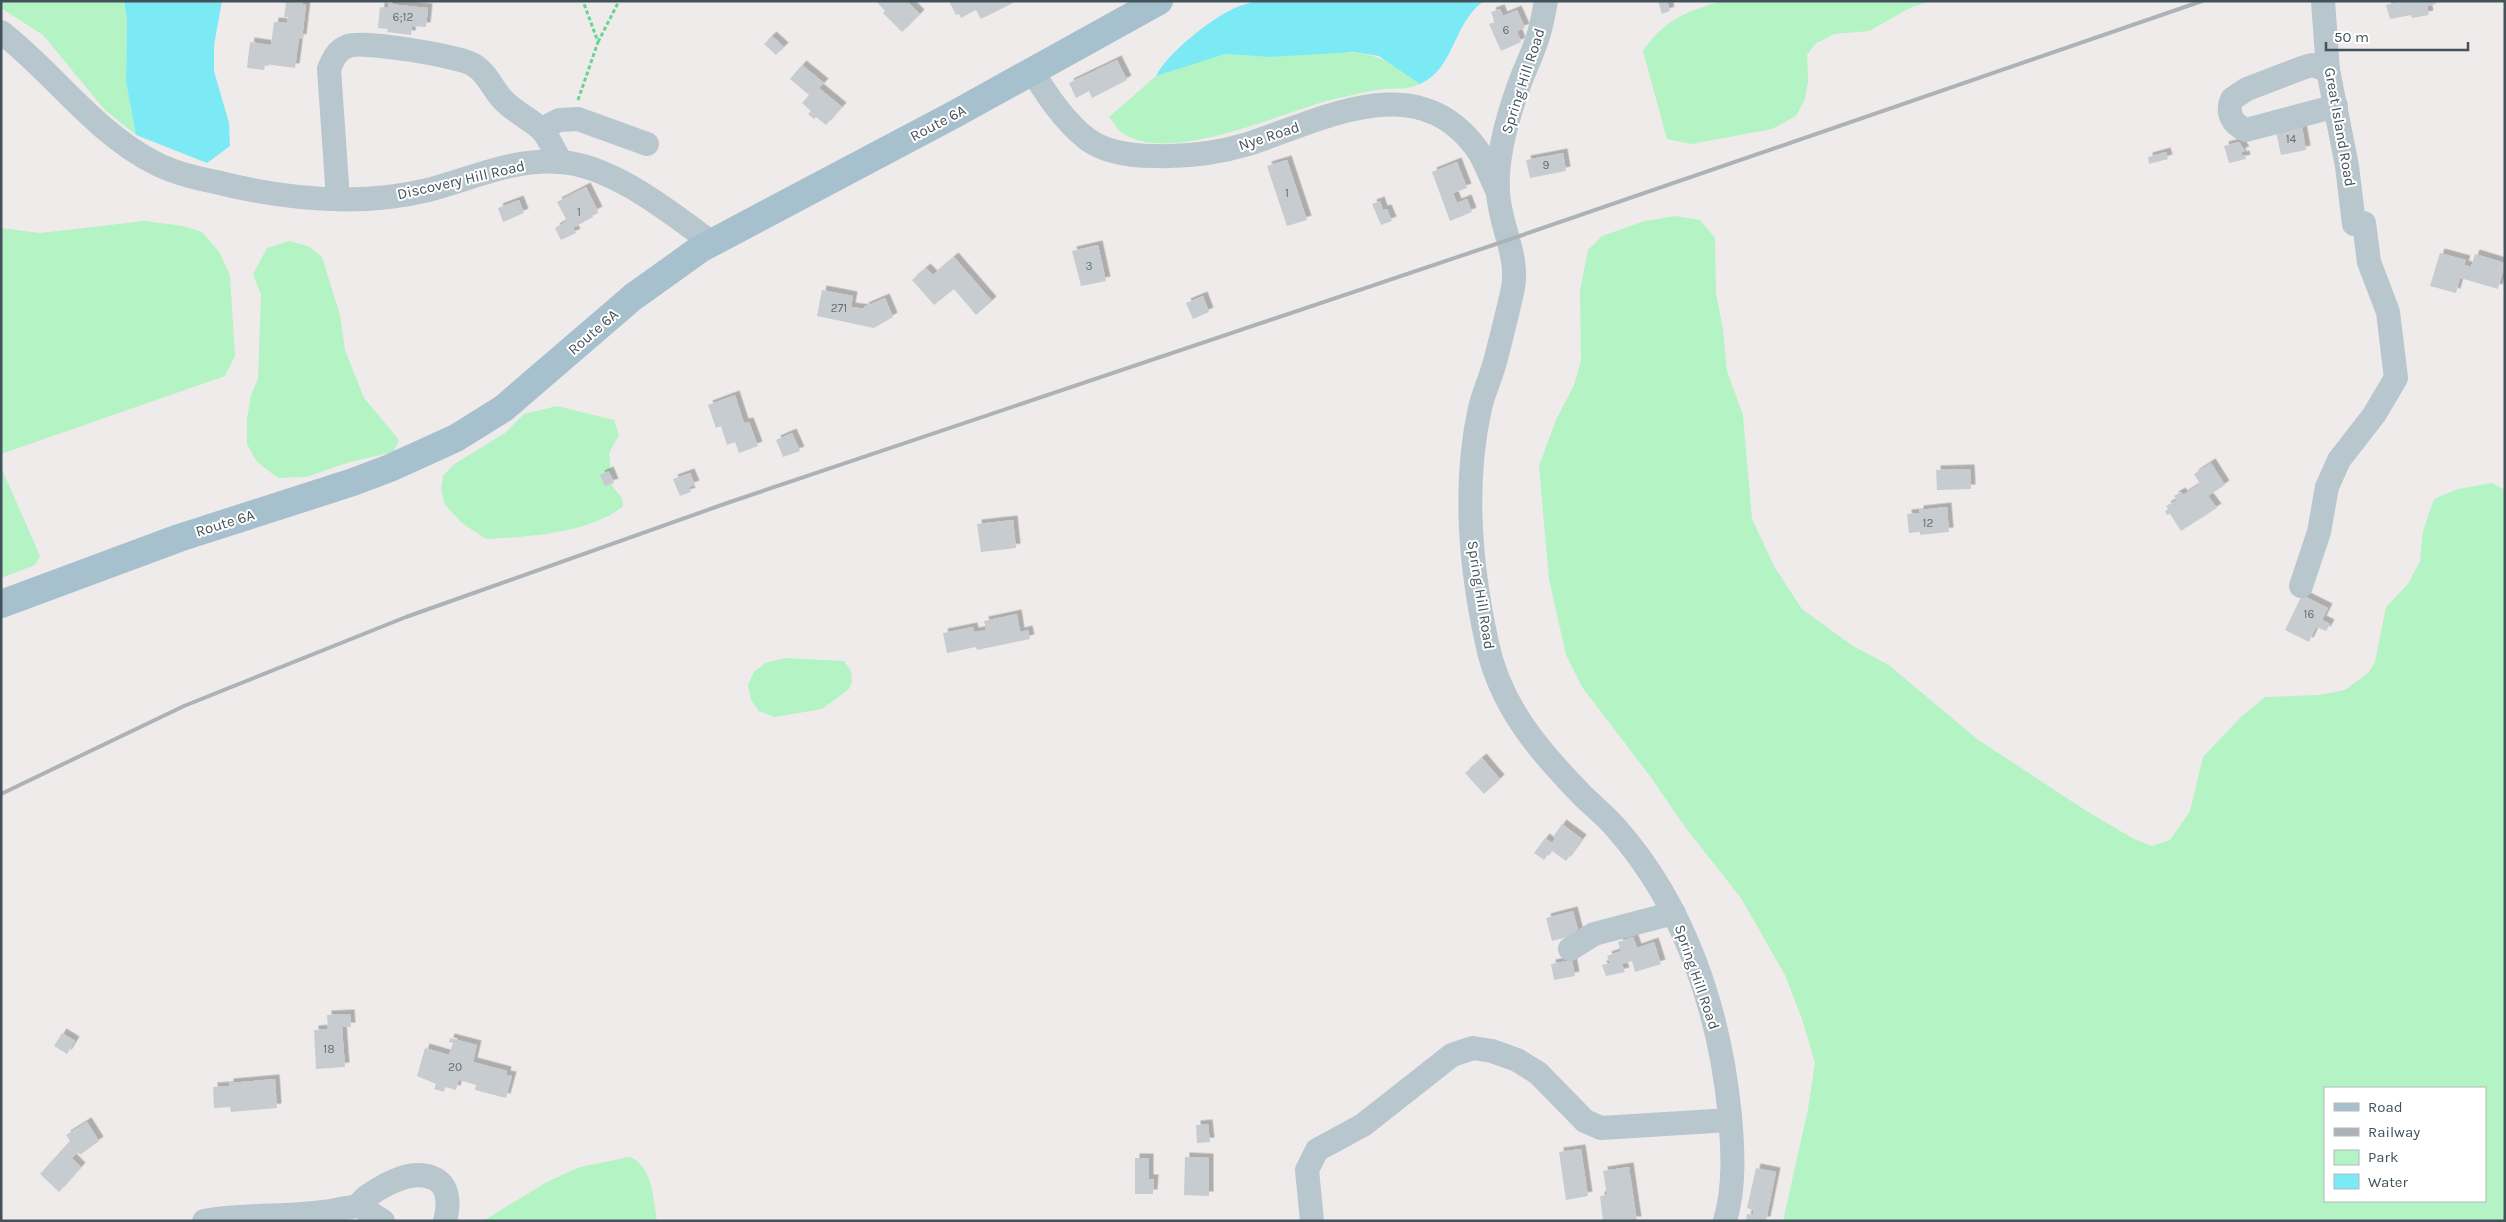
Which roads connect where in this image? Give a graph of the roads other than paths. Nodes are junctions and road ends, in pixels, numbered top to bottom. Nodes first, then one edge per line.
1 (1159, 1) edge
2 (1546, 1) edge
3 (2324, 1) edge
4 (1, 32) edge
5 (2328, 70) junction
6 (1032, 71) junction
7 (2336, 106) junction
8 (542, 129) junction
9 (647, 144) dead end
10 (561, 162) junction
11 (1498, 192) junction
12 (338, 199) junction
13 (712, 243) junction
14 (2301, 586) dead end
15 (1, 604) edge
16 (1674, 913) junction
17 (1570, 949) dead end
18 (1730, 1120) junction
19 (358, 1205) junction
20 (204, 1221) edge
21 (383, 1221) edge
22 (444, 1221) edge
23 (1312, 1221) edge
24 (1725, 1221) edge

1 - 6 main road, Route 6A
2 - 11 street, Spring Hill Road
3 - 5 street, Great Island Road
4 - 12 street, Discovery Hill Road
5 - 7 street, Great Island Road
5 - 7 street
6 - 11 street, Nye Road
6 - 13 main road, Route 6A
7 - 14 street, Great Island Road
8 - 9 street
8 - 10 street
8 - 12 street
10 - 12 street, Discovery Hill Road
10 - 13 street, Discovery Hill Road
11 - 16 street, Spring Hill Road
13 - 15 main road, Route 6A
16 - 17 street
16 - 18 street, Spring Hill Road
18 - 23 street
18 - 24 street, Spring Hill Road
19 - 20 street
19 - 21 street
19 - 22 street

